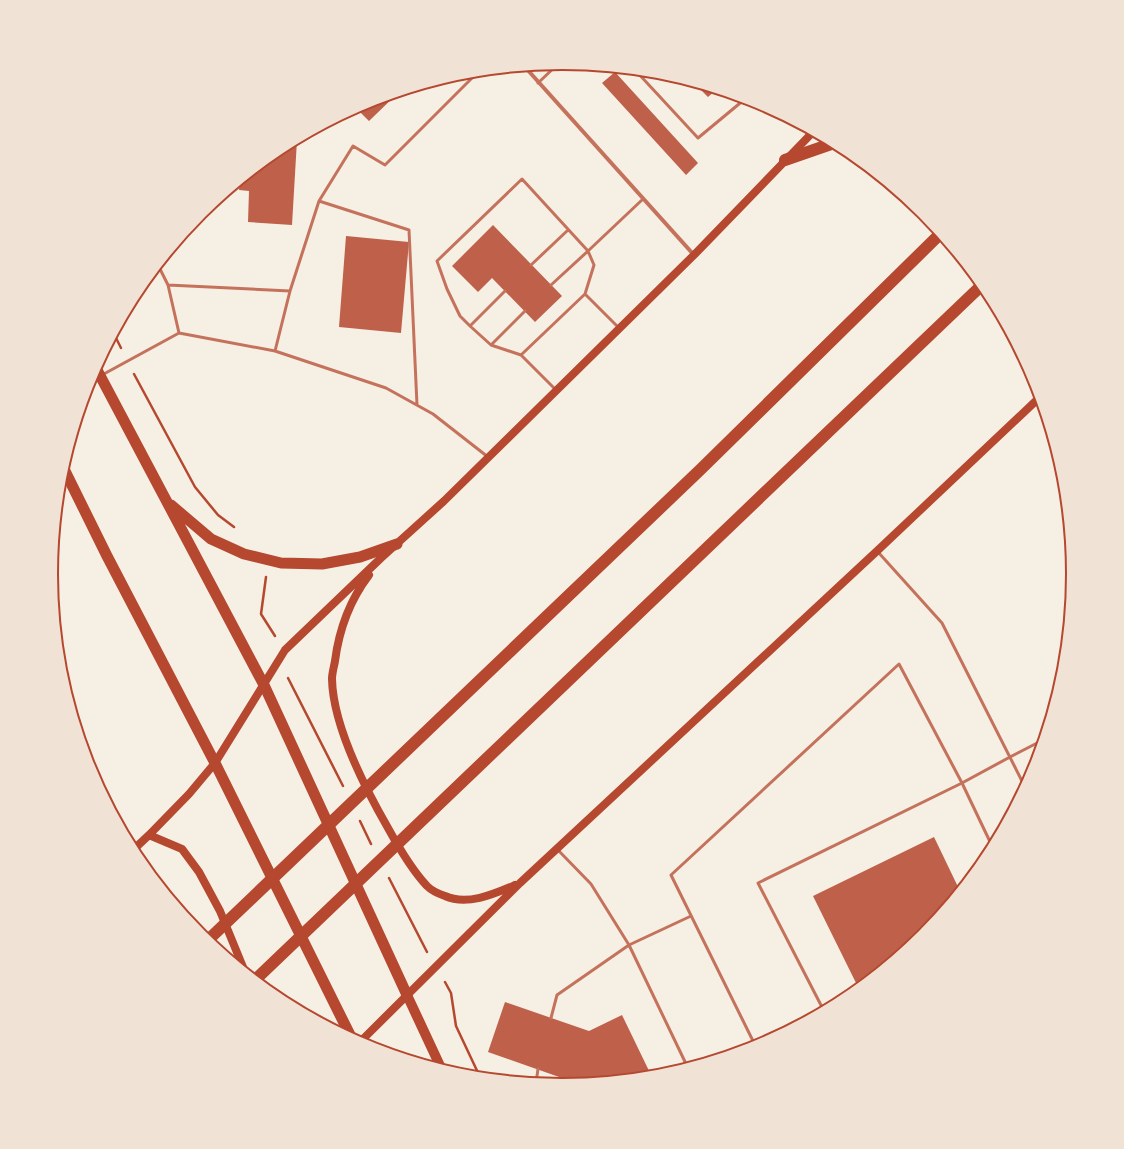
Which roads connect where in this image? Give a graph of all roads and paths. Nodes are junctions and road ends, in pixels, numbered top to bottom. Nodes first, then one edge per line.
1 (551, 71) edge
2 (528, 72) edge
3 (642, 77) edge
4 (471, 79) edge
5 (538, 83) junction
6 (739, 103) edge
7 (810, 136) edge
8 (827, 146) edge
9 (785, 160) junction
10 (643, 199) junction
11 (319, 201) junction
12 (568, 230) junction
13 (937, 237) edge
14 (588, 251) junction
15 (694, 255) junction
16 (531, 265) dead end
17 (161, 270) edge
18 (168, 285) junction
19 (551, 285) dead end
20 (978, 289) edge
21 (290, 291) junction
22 (505, 291) dead end
23 (585, 294) junction
24 (525, 311) dead end
25 (470, 326) junction
26 (619, 329) junction
27 (178, 333) junction
28 (117, 339) edge
29 (491, 346) junction
30 (275, 351) junction
31 (521, 355) junction
32 (128, 362) junction
33 (101, 371) edge
34 (99, 375) edge
35 (556, 391) junction
36 (1035, 402) edge
37 (417, 406) junction
38 (488, 457) junction
39 (68, 477) edge
40 (167, 501) junction
41 (236, 528) dead end
42 (397, 544) junction
43 (877, 551) junction
44 (381, 558) junction
45 (268, 560) junction
46 (285, 650) junction
47 (264, 685) junction
48 (1037, 743) edge
49 (1010, 757) junction
50 (215, 763) junction
51 (1022, 780) edge
52 (962, 783) junction
53 (345, 792) dead end
54 (359, 820) dead end
55 (149, 835) junction
56 (990, 841) edge
57 (137, 845) edge
58 (374, 848) dead end
59 (557, 849) junction
60 (388, 876) dead end
61 (520, 883) junction
62 (692, 916) junction
63 (212, 936) edge
64 (629, 945) junction
65 (241, 962) edge
66 (435, 966) junction
67 (259, 977) edge
68 (407, 996) junction
69 (822, 1006) edge
70 (551, 1018) dead end
71 (348, 1031) edge
72 (364, 1038) edge
73 (753, 1041) edge
74 (439, 1063) edge
75 (685, 1063) edge
76 (538, 1069) dead end
77 (477, 1071) edge
78 (537, 1077) edge

1 - 5 lane
2 - 5 street
3 - 6 lane
4 - 11 lane
5 - 10 street
7 - 9 main road
8 - 9 highway
9 - 15 main road
10 - 14 lane
10 - 15 street
11 - 21 lane
11 - 37 lane
12 - 14 lane
12 - 16 lane
12 - 25 lane
13 - 63 highway
14 - 19 lane
14 - 23 lane
15 - 26 main road
17 - 18 lane
18 - 21 lane
18 - 27 lane
20 - 67 highway
21 - 30 lane
22 - 25 lane
23 - 26 lane
23 - 31 lane
24 - 29 lane
25 - 29 lane
26 - 35 main road
27 - 30 lane
27 - 32 lane
28 - 32 path
29 - 31 lane
30 - 37 lane
31 - 35 lane
32 - 33 lane
32 - 41 path
34 - 40 highway
35 - 38 main road
36 - 43 main road
37 - 38 lane
38 - 42 main road
39 - 50 highway
40 - 45 highway
40 - 47 highway
42 - 44 main road
42 - 45 highway
43 - 49 lane
43 - 59 main road
44 - 46 main road
44 - 61 main road
45 - 46 path
46 - 47 main road
46 - 53 path
47 - 50 main road
47 - 68 highway
48 - 49 lane
49 - 51 lane
49 - 52 lane
50 - 55 main road
50 - 71 highway
52 - 56 lane
52 - 62 lane
52 - 69 lane
54 - 58 path
55 - 57 main road
55 - 65 main road
59 - 61 main road
59 - 64 lane
60 - 66 path
61 - 66 main road
62 - 64 lane
62 - 73 lane
64 - 70 lane
64 - 75 lane
66 - 68 main road
66 - 77 path
68 - 72 main road
68 - 74 main road
76 - 78 lane

